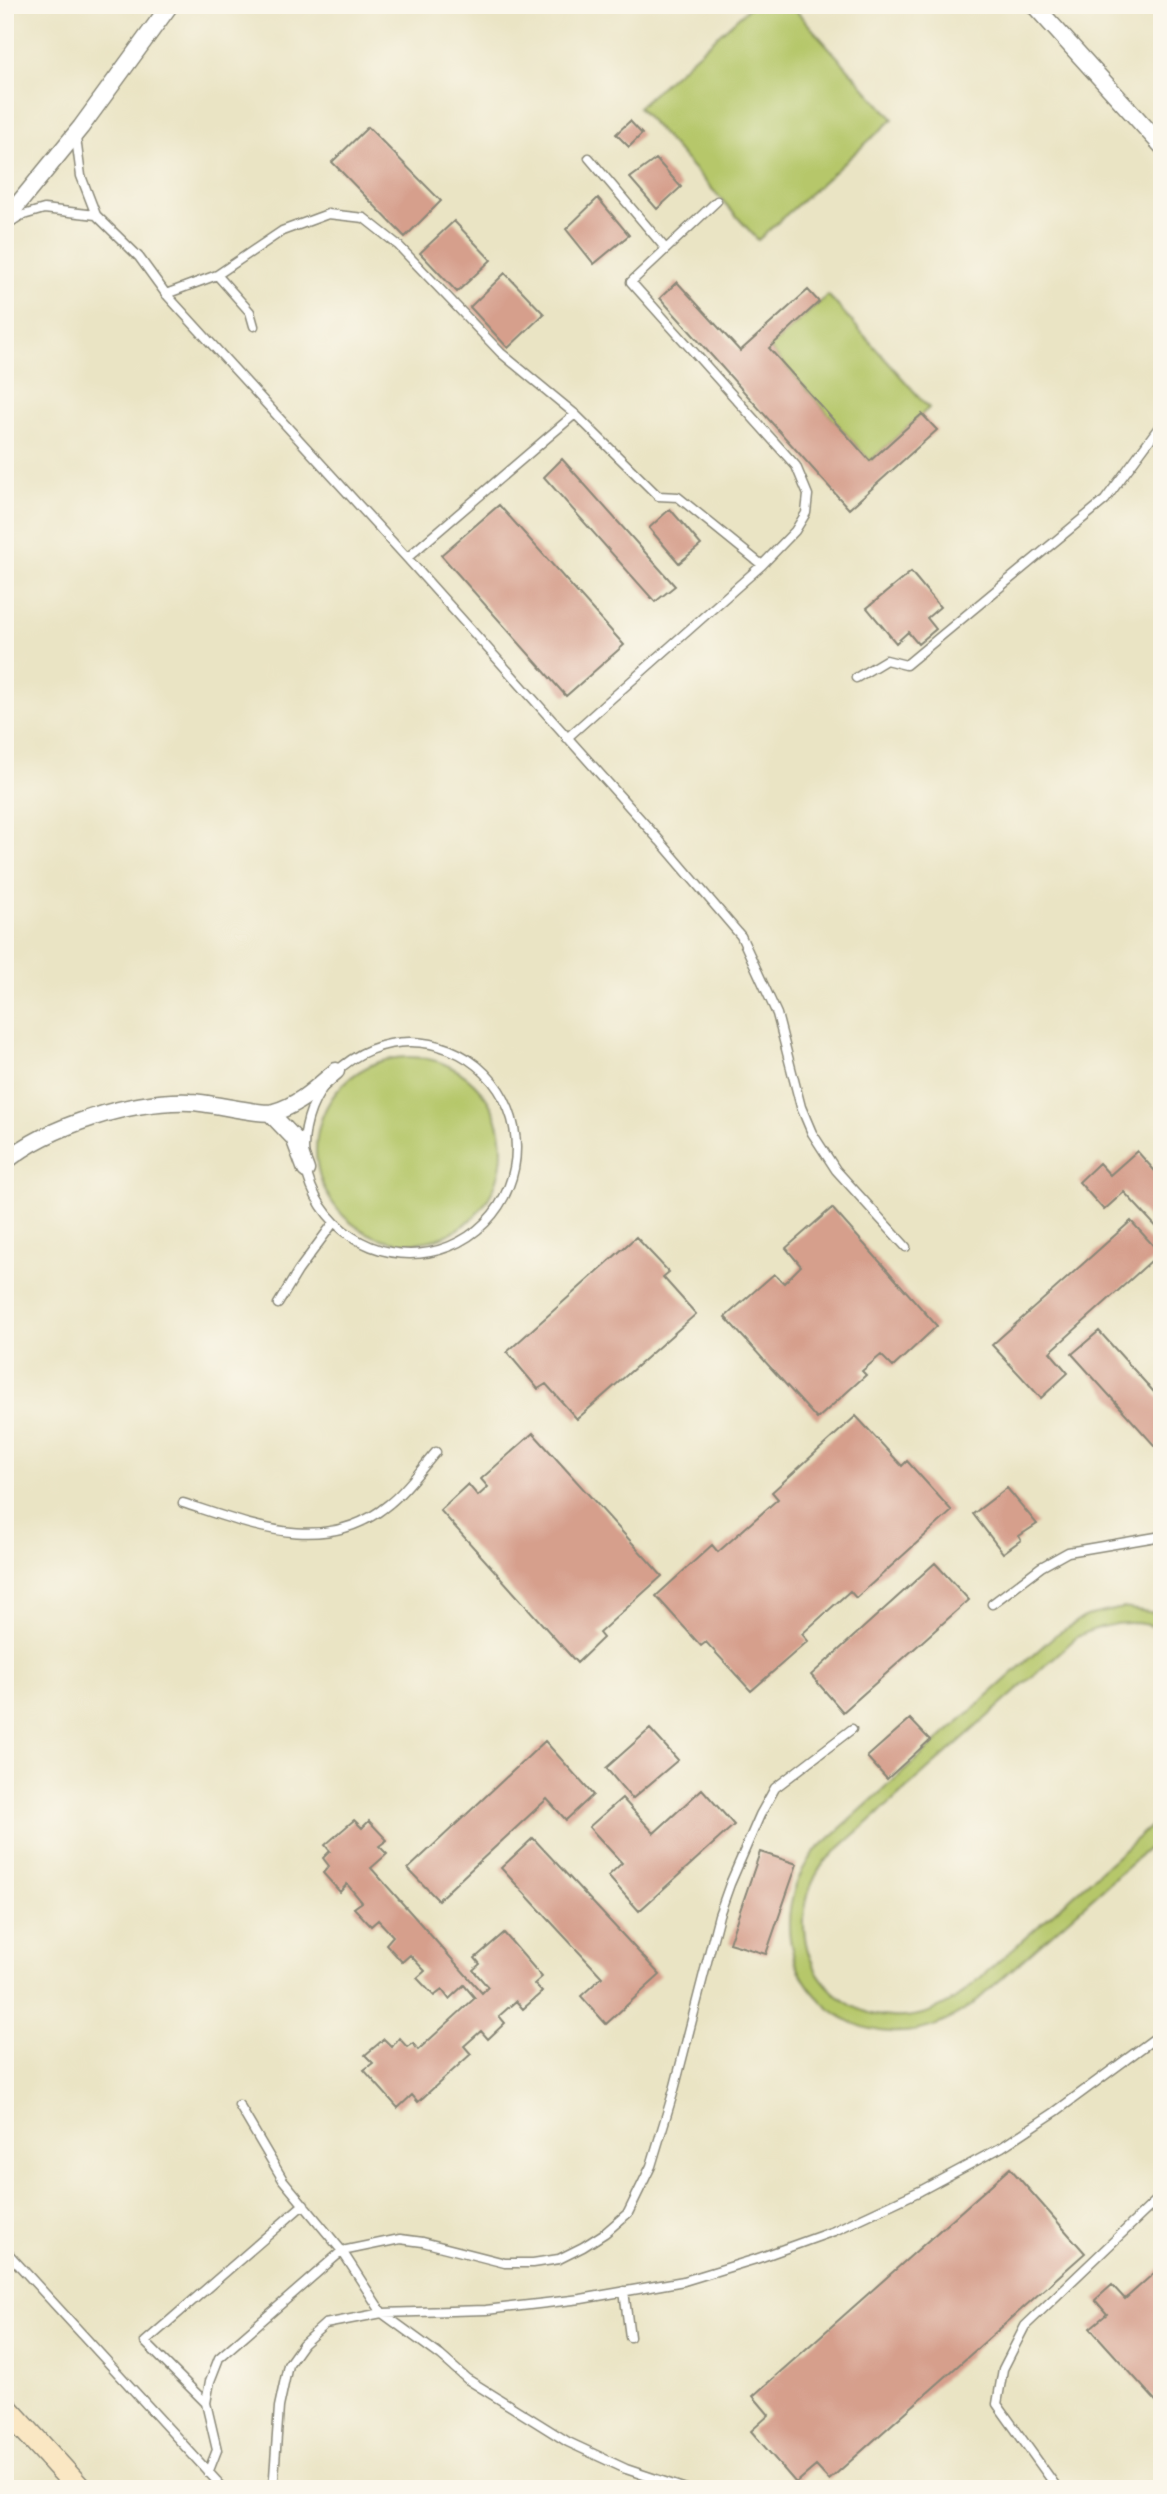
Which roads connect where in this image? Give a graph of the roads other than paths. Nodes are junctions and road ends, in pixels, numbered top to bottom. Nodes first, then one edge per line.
1 (170, 5) edge
2 (1034, 5) edge
3 (75, 134) junction
4 (1162, 146) edge
5 (589, 158) dead end
6 (717, 201) dead end
7 (96, 215) junction
8 (5, 220) edge
9 (5, 226) edge
10 (665, 248) junction
11 (217, 275) junction
12 (166, 294) junction
13 (254, 326) dead end
14 (575, 414) junction
15 (1162, 423) edge
16 (407, 558) junction
17 (762, 565) junction
18 (856, 678) dead end
19 (567, 738) junction
20 (336, 1071) junction
21 (271, 1114) junction
22 (5, 1162) edge
23 (306, 1170) junction
24 (334, 1222) junction
25 (906, 1247) dead end
26 (278, 1304) dead end
27 (436, 1452) dead end
28 (183, 1503) dead end
29 (1162, 1536) edge
30 (992, 1604) dead end
31 (852, 1729) dead end
32 (1162, 2033) edge
33 (239, 2105) dead end
34 (1162, 2196) edge
35 (304, 2204) junction
36 (5, 2250) edge
37 (342, 2251) junction
38 (624, 2291) junction
39 (382, 2313) junction
40 (630, 2337) dead end
41 (206, 2403) junction
42 (5, 2407) edge
43 (208, 2473) junction
44 (80, 2489) edge
45 (224, 2489) edge
46 (271, 2489) edge
47 (686, 2489) edge
48 (1058, 2489) edge

1 - 3 street
2 - 4 street
3 - 7 lane
3 - 8 street
5 - 10 lane
6 - 10 lane
7 - 9 lane
7 - 12 lane
10 - 17 lane
11 - 12 lane
11 - 13 lane
11 - 14 lane
12 - 16 lane
14 - 16 lane
14 - 17 lane
15 - 18 lane
16 - 19 lane
17 - 19 lane
19 - 25 lane
20 - 21 street
20 - 23 lane
20 - 24 lane
21 - 22 street
21 - 23 street
23 - 24 lane
24 - 26 lane
27 - 28 lane
29 - 30 lane
31 - 37 lane
32 - 38 lane
33 - 35 lane
34 - 48 lane
35 - 37 lane
35 - 41 lane
36 - 43 lane
37 - 39 lane
37 - 41 lane
38 - 39 lane
38 - 40 lane
39 - 46 lane
39 - 47 lane
41 - 43 lane
42 - 44 street
43 - 45 lane

